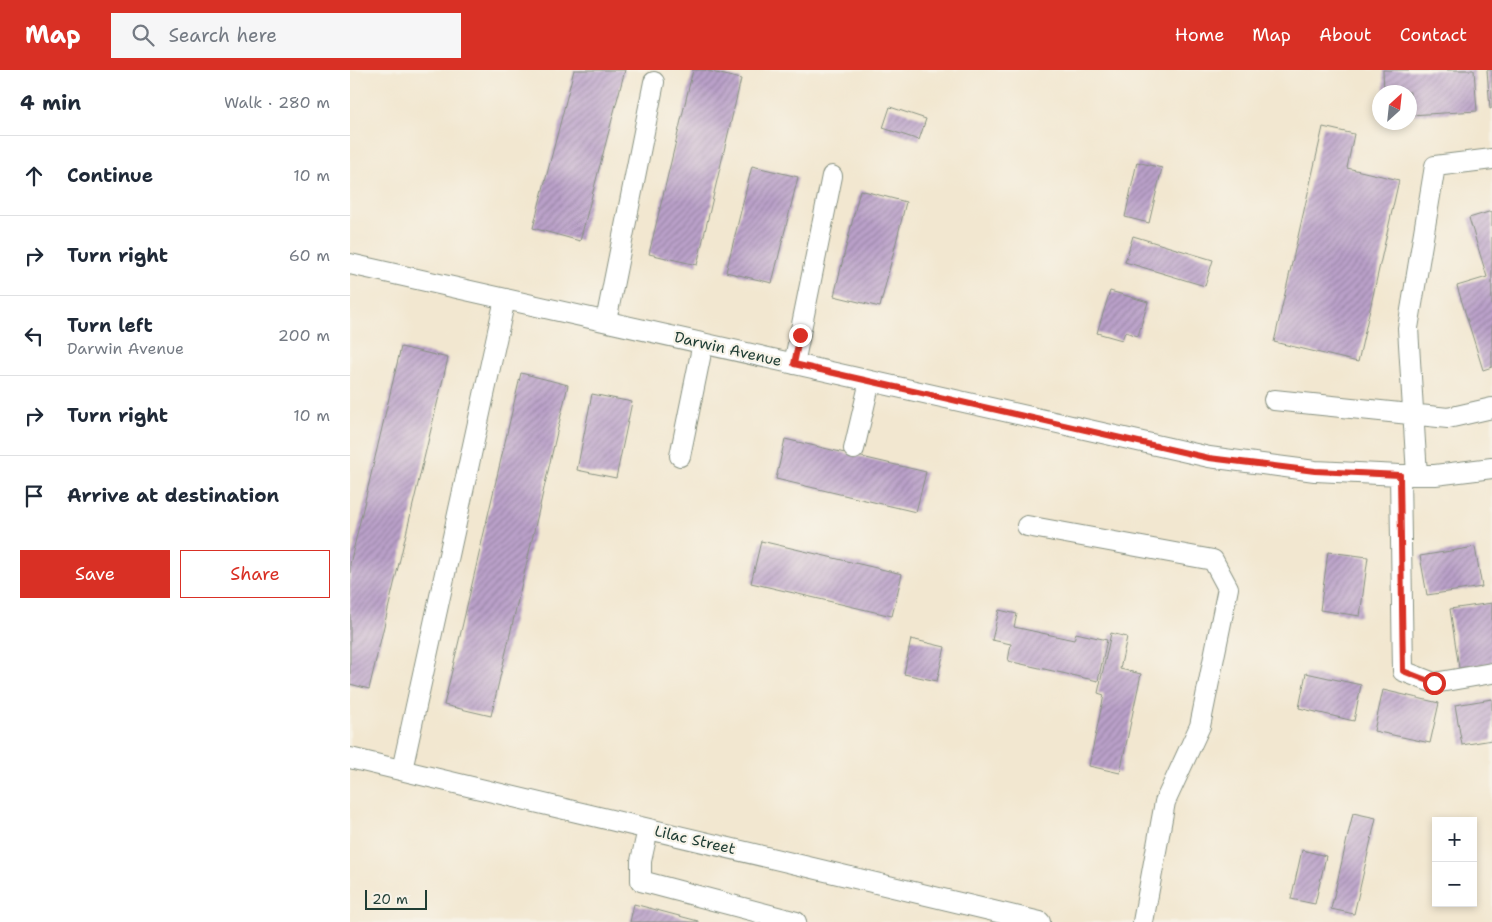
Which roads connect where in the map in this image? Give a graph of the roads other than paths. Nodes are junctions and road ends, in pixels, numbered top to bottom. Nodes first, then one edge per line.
1 (654, 82) dead end
2 (1492, 159) edge
3 (832, 176) dead end
4 (350, 264) edge
5 (505, 299) junction
6 (606, 322) junction
7 (703, 344) junction
8 (794, 364) junction
9 (870, 381) junction
10 (1274, 400) dead end
11 (1492, 408) edge
12 (1414, 415) junction
13 (854, 449) dead end
14 (680, 456) dead end
15 (1492, 468) edge
16 (1409, 475) junction
17 (1027, 526) dead end
18 (1492, 673) edge
19 (350, 758) edge
20 (402, 770) junction
21 (648, 829) junction
22 (796, 922) edge
23 (1040, 922) edge
24 (1143, 922) edge

1 - 6 street
2 - 12 street
3 - 8 street
4 - 5 street, Darwin Avenue
5 - 6 street, Darwin Avenue
5 - 20 street
6 - 7 street, Darwin Avenue
7 - 8 street, Darwin Avenue
7 - 14 street
8 - 9 street, Darwin Avenue
9 - 13 street
9 - 16 street, Darwin Avenue
10 - 12 street
11 - 12 street
12 - 16 street
15 - 16 street, Darwin Avenue
16 - 18 street
17 - 24 street
19 - 20 street, Lilac Street
20 - 21 street, Lilac Street
21 - 22 street
21 - 23 street, Lilac Street

